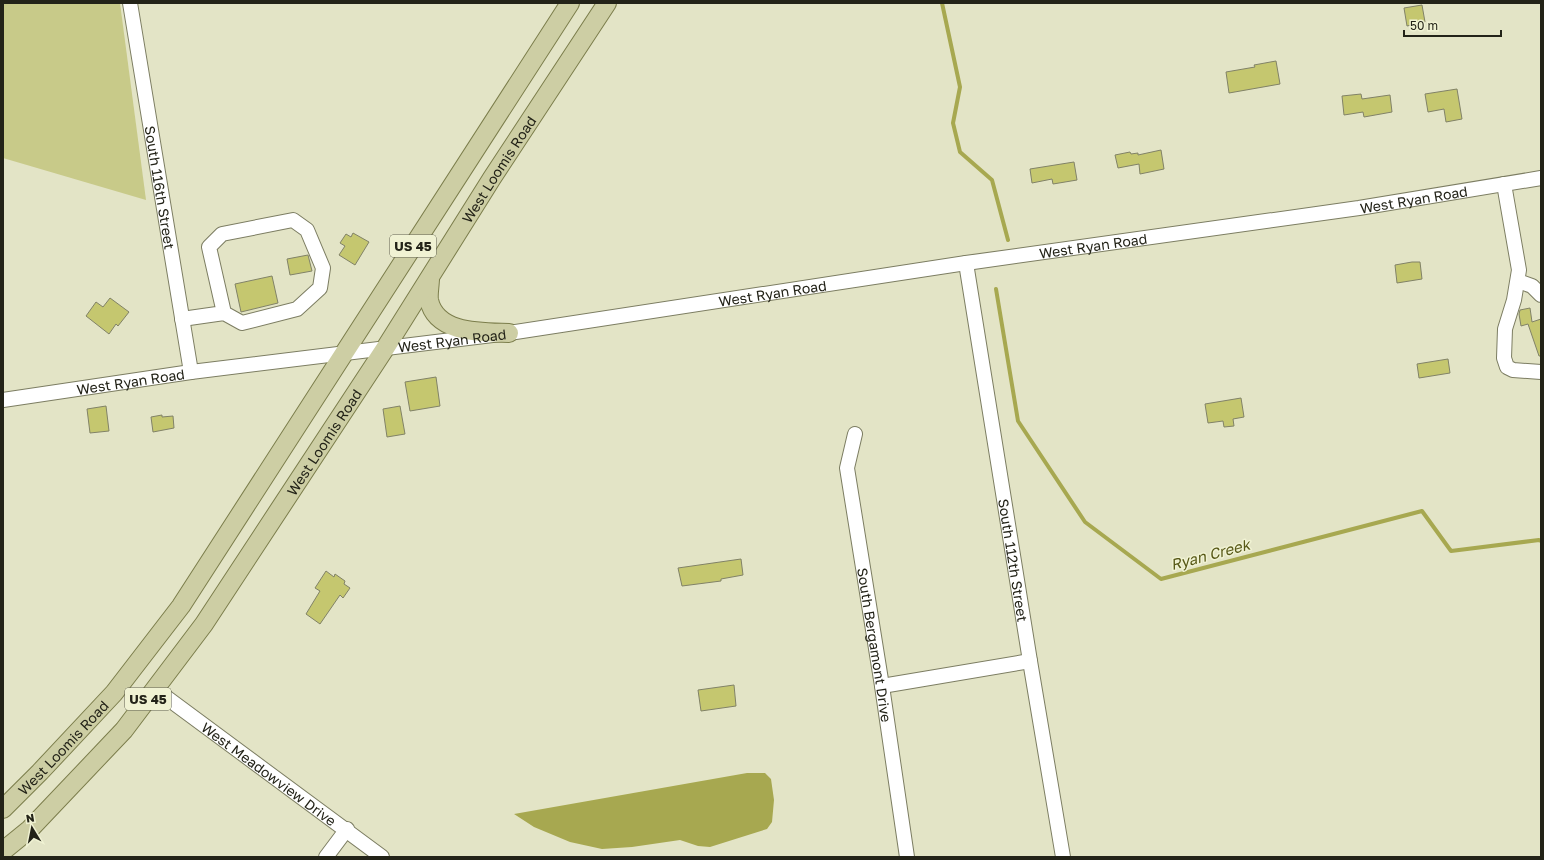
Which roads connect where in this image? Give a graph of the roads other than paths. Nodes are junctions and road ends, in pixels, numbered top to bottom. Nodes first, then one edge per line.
1 (130, 3) edge
2 (570, 3) edge
3 (607, 3) edge
4 (1541, 178) edge
5 (1504, 184) junction
6 (966, 263) junction
7 (430, 277) junction
8 (1518, 281) junction
9 (1541, 295) edge
10 (224, 313) junction
11 (182, 319) junction
12 (509, 333) junction
13 (386, 347) junction
14 (345, 353) junction
15 (191, 372) junction
16 (1541, 372) edge
17 (3, 400) edge
18 (855, 434) dead end
19 (196, 583) junction
20 (221, 598) junction
21 (1030, 661) junction
22 (882, 686) junction
23 (155, 689) junction
24 (3, 809) edge
25 (347, 829) junction
26 (3, 851) edge
27 (326, 857) edge
28 (382, 857) edge
29 (907, 857) edge
30 (1063, 857) edge

1 - 11 street, South 116th Street
2 - 14 main road, West Loomis Road / US 45
3 - 7 main road, West Loomis Road / US 45
4 - 5 street, West Ryan Road
5 - 6 street, West Ryan Road
5 - 8 street
6 - 12 street, West Ryan Road
6 - 21 street, South 112th Street
7 - 12 main road
7 - 13 main road, West Loomis Road / US 45
8 - 9 street
8 - 16 street
10 - 10 street
10 - 11 street
11 - 15 street, South 116th Street
12 - 13 street, West Ryan Road
13 - 14 street, West Ryan Road
13 - 20 main road, West Loomis Road / US 45
14 - 15 street, West Ryan Road
14 - 19 main road, West Loomis Road / US 45
15 - 17 street, West Ryan Road
18 - 22 street, South Bergamont Drive
19 - 20 main road
19 - 24 main road, West Loomis Road / US 45
20 - 23 main road, West Loomis Road / US 45
21 - 22 street
21 - 30 street, South 112th Street
22 - 29 street, South Bergamont Drive
23 - 25 street, West Meadowview Drive
23 - 26 main road, West Loomis Road / US 45
25 - 27 street
25 - 28 street, West Meadowview Drive

